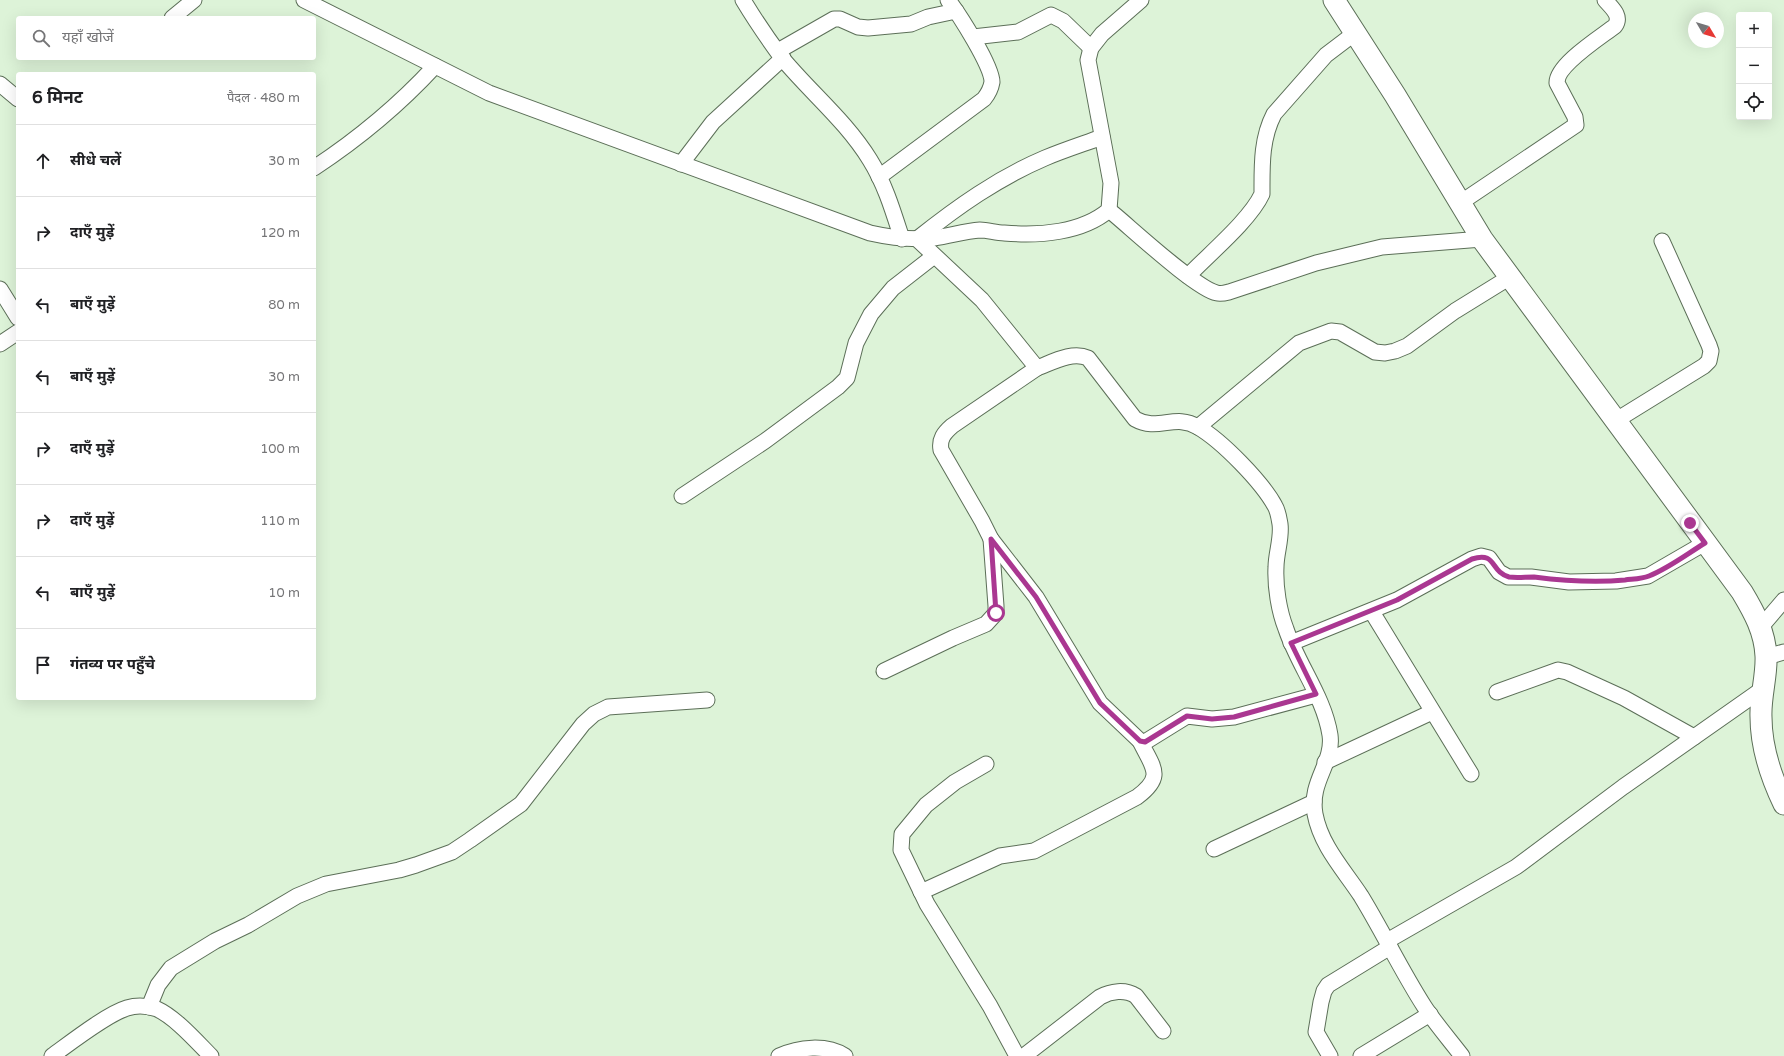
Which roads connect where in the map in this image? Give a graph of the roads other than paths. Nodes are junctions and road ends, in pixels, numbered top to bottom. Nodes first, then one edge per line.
1 (194, 0) edge
2 (304, 0) edge
3 (743, 0) edge
4 (1141, 0) edge
5 (1334, 0) edge
6 (1605, 0) edge
7 (952, 6) edge
8 (174, 16) edge
9 (1355, 33) junction
10 (973, 37) junction
11 (1090, 48) junction
12 (780, 55) junction
13 (435, 66) junction
14 (0, 84) edge
15 (16, 97) edge
16 (1102, 137) junction
17 (681, 164) junction
18 (316, 167) edge
19 (879, 177) junction
20 (1460, 203) junction
21 (1109, 210) junction
22 (909, 239) junction
23 (1482, 239) junction
24 (1662, 241) dead end
25 (934, 256) junction
26 (1188, 276) junction
27 (1510, 277) junction
28 (0, 289) edge
29 (16, 315) edge
30 (16, 333) edge
31 (0, 344) edge
32 (1037, 368) junction
33 (1615, 421) junction
34 (1198, 427) junction
35 (682, 496) dead end
36 (991, 539) junction
37 (1705, 543) junction
38 (1784, 600) edge
39 (1372, 612) junction
40 (1760, 628) junction
41 (1291, 643) junction
42 (1775, 655) edge
43 (884, 671) dead end
44 (1764, 688) junction
45 (1497, 692) dead end
46 (1316, 694) junction
47 (707, 700) dead end
48 (1432, 712) junction
49 (1694, 737) junction
50 (1140, 741) junction
51 (1325, 762) junction
52 (986, 764) dead end
53 (1471, 774) dead end
54 (1314, 802) junction
55 (1784, 804) edge
56 (1214, 849) dead end
57 (921, 892) junction
58 (1388, 944) junction
59 (149, 1007) junction
60 (1430, 1014) junction
61 (1163, 1031) dead end
62 (52, 1056) edge
63 (211, 1056) edge
64 (780, 1056) edge
65 (845, 1056) edge
66 (1016, 1056) edge
67 (1024, 1056) edge
68 (1330, 1056) edge
69 (1361, 1056) edge
70 (1462, 1056) edge

1 - 8 street
2 - 13 street
3 - 12 street
4 - 11 street
5 - 9 street
6 - 20 street
7 - 10 street
7 - 12 street
9 - 20 street
9 - 26 street
10 - 11 street
10 - 19 street
11 - 16 street
12 - 17 street
12 - 19 street
13 - 17 street
13 - 18 street
14 - 15 street
16 - 21 street
16 - 22 street
17 - 22 street
19 - 22 street
20 - 23 street
21 - 22 street
21 - 26 street
22 - 25 street
23 - 26 street
23 - 27 street
24 - 33 street
25 - 32 street
25 - 35 street
27 - 33 street
27 - 34 street
28 - 29 street
30 - 31 street
32 - 34 street
32 - 36 street
33 - 37 street
34 - 41 street
36 - 43 street
36 - 50 street
37 - 39 street
37 - 40 street
38 - 40 street
39 - 41 street
39 - 48 street
40 - 42 street
41 - 46 street
42 - 44 street
44 - 49 street
44 - 55 street
45 - 49 street
46 - 50 street
46 - 51 street
47 - 59 street
48 - 51 street
48 - 53 street
49 - 58 street
50 - 57 street
51 - 54 street
52 - 57 street
54 - 56 street
54 - 58 street
57 - 66 street
58 - 60 street
58 - 68 street
59 - 62 street
59 - 63 street
60 - 69 street
60 - 70 street
61 - 67 street
64 - 65 street

